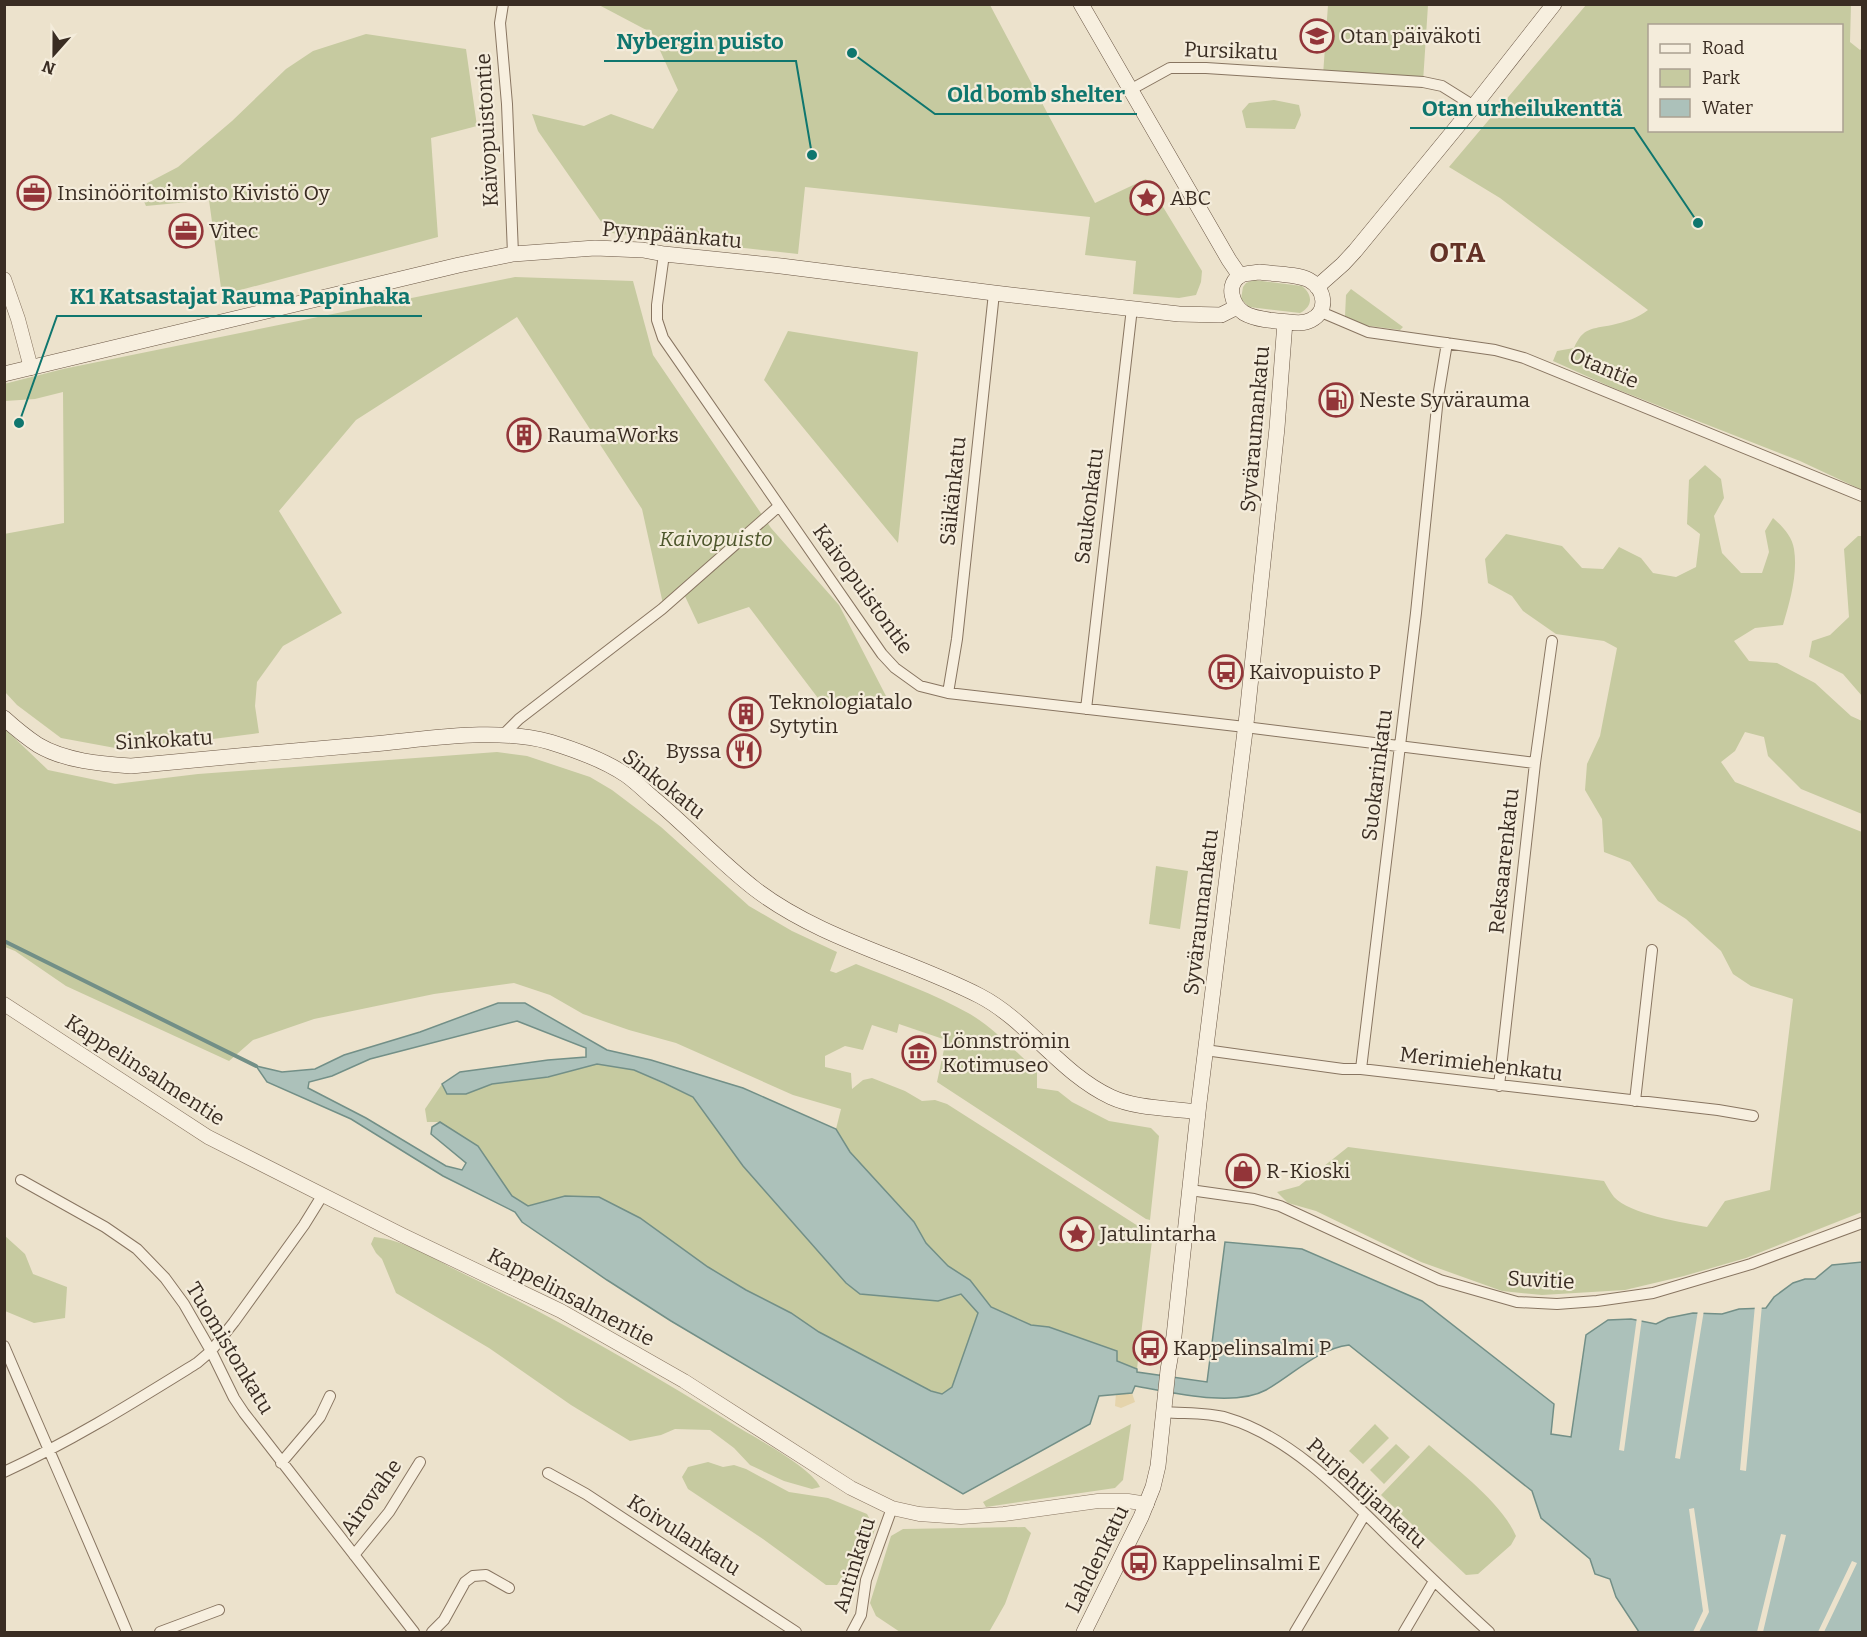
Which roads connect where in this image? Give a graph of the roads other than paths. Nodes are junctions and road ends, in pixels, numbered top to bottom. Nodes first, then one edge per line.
1 (503, 4) edge
2 (1081, 4) edge
3 (1554, 4) edge
4 (1130, 90) junction
5 (1474, 106) junction
6 (513, 254) junction
7 (664, 254) junction
8 (1240, 276) junction
9 (4, 279) edge
10 (1317, 287) junction
11 (994, 293) junction
12 (1237, 307) junction
13 (1132, 308) junction
14 (1321, 312) junction
15 (1285, 322) junction
16 (1446, 343) junction
17 (31, 368) junction
18 (4, 374) edge
19 (1863, 496) edge
20 (779, 507) junction
21 (1552, 641) dead end
22 (948, 693) junction
23 (1086, 709) junction
24 (4, 718) edge
25 (1245, 727) junction
26 (502, 736) junction
27 (1400, 747) junction
28 (1535, 763) junction
29 (1652, 950) dead end
30 (4, 1004) edge
31 (1205, 1050) junction
32 (1360, 1070) junction
33 (1499, 1086) junction
34 (1635, 1101) junction
35 (1198, 1112) junction
36 (1753, 1116) dead end
37 (21, 1180) dead end
38 (1190, 1190) junction
39 (322, 1196) junction
40 (1863, 1223) edge
41 (4, 1346) edge
42 (211, 1351) junction
43 (330, 1396) dead end
44 (1164, 1405) junction
45 (49, 1451) junction
46 (420, 1462) dead end
47 (281, 1463) junction
48 (4, 1472) edge
49 (548, 1473) dead end
50 (1146, 1504) junction
51 (892, 1508) junction
52 (1365, 1514) junction
53 (354, 1555) junction
54 (1434, 1581) junction
55 (509, 1588) dead end
56 (219, 1610) dead end
57 (127, 1632) edge
58 (160, 1632) edge
59 (414, 1632) edge
60 (432, 1632) edge
61 (796, 1632) edge
62 (852, 1632) edge
63 (1084, 1632) edge
64 (1295, 1632) edge
65 (1404, 1632) edge
66 (1489, 1632) edge

1 - 6 street, Kaivopuistontie
2 - 4 main road
3 - 5 main road
4 - 5 street, Pursikatu
4 - 8 main road
5 - 10 main road
6 - 7 main road, Pyynpäänkatu
6 - 17 main road, Pyynpäänkatu
7 - 11 main road, Pyynpäänkatu
7 - 20 street, Kaivopuistontie
8 - 10 main road
8 - 12 main road
9 - 17 street
10 - 14 main road
11 - 13 main road, Pyynpäänkatu
11 - 22 street, Säikänkatu
12 - 13 main road, Pyynpäänkatu
12 - 15 main road
13 - 23 street, Saukonkatu
14 - 15 main road
14 - 16 street, Otantie
15 - 25 main road, Syväraumankatu
16 - 19 street, Otantie
16 - 27 street, Suokarinkatu
17 - 18 main road, Pyynpäänkatu
20 - 22 street, Kaivopuistontie
20 - 26 street
21 - 28 street, Reksaarenkatu
22 - 23 street, Kaivopuistontie
23 - 25 street, Kaivopuistontie
24 - 26 main road, Sinkokatu
25 - 27 street, Kaivopuistontie
25 - 31 main road, Syväraumankatu
26 - 35 main road, Sinkokatu
27 - 28 street, Kaivopuistontie
27 - 32 street, Suokarinkatu
28 - 33 street, Reksaarenkatu
29 - 34 street
30 - 39 street, Kappelinsalmentie
31 - 32 street, Merimiehenkatu
31 - 35 main road, Syväraumankatu
32 - 33 street, Merimiehenkatu
33 - 34 street, Merimiehenkatu
34 - 36 street, Merimiehenkatu
35 - 38 main road, Syväraumankatu
37 - 42 street, Tuomistonkatu
38 - 40 street, Suvitie
38 - 44 main road, Syväraumankatu
39 - 42 street
39 - 51 street, Kappelinsalmentie
41 - 45 street
42 - 45 street
42 - 47 street, Tuomistonkatu
43 - 47 street
44 - 50 main road, Syväraumankatu
44 - 52 street, Purjehtijankatu
45 - 48 street
45 - 57 street
46 - 53 street, Airovahe
47 - 53 street, Tuomistonkatu
49 - 61 street, Koivulankatu
50 - 51 street, Kappelinsalmentie
50 - 63 main road, Lahdenkatu
51 - 62 street, Antinkatu
52 - 54 street, Purjehtijankatu
52 - 64 street
53 - 59 street, Tuomistonkatu
54 - 65 street
54 - 66 street, Purjehtijankatu
55 - 60 street
56 - 58 street

